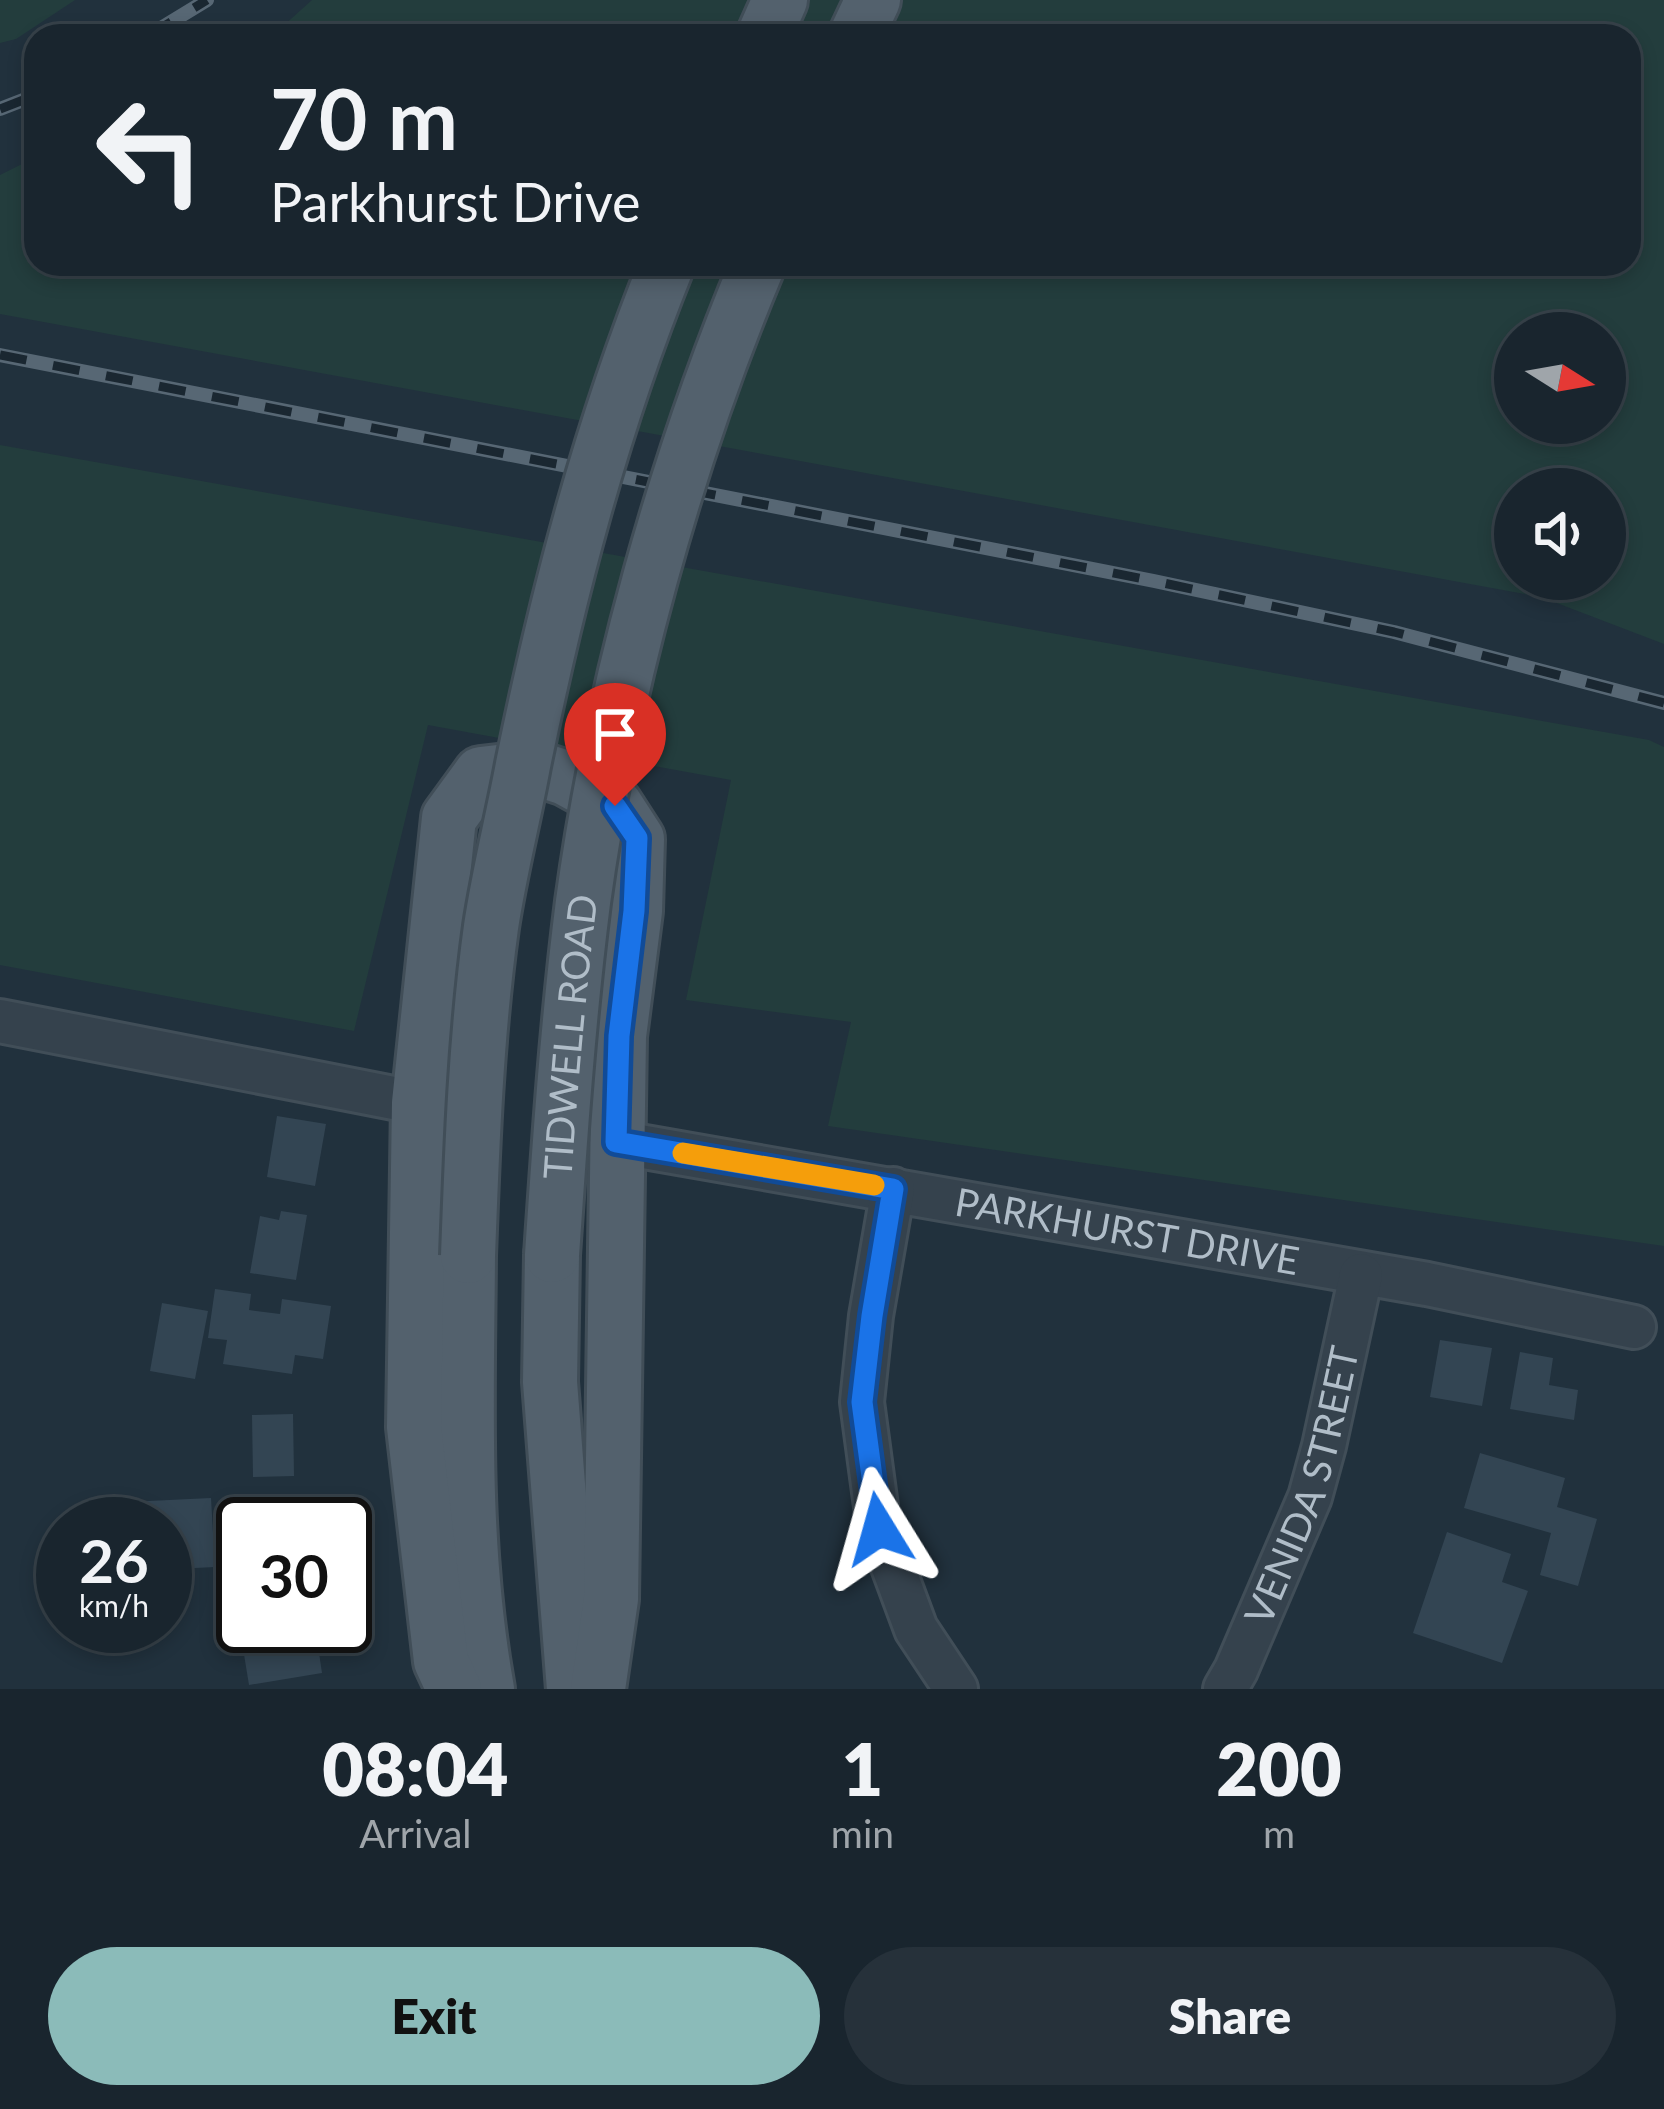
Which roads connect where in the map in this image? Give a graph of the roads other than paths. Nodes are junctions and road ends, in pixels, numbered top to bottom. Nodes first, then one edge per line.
1 (663, 276) edge
2 (754, 276) edge
3 (0, 1021) edge
4 (419, 1103) junction
5 (616, 1142) junction
6 (893, 1189) junction
7 (1361, 1275) junction
8 (1634, 1327) dead end
9 (454, 1689) edge
10 (487, 1689) edge
11 (574, 1689) edge
12 (598, 1689) edge
13 (956, 1689) edge
14 (1225, 1689) edge

1 - 10 main road, bridge
2 - 11 main road, TIDWELL ROAD, bridge
3 - 4 street
4 - 5 main road
4 - 9 main road
5 - 6 street, PARKHURST DRIVE
5 - 12 main road
6 - 7 street, PARKHURST DRIVE
6 - 13 street
7 - 8 street, PARKHURST DRIVE
7 - 14 street, VENIDA STREET

